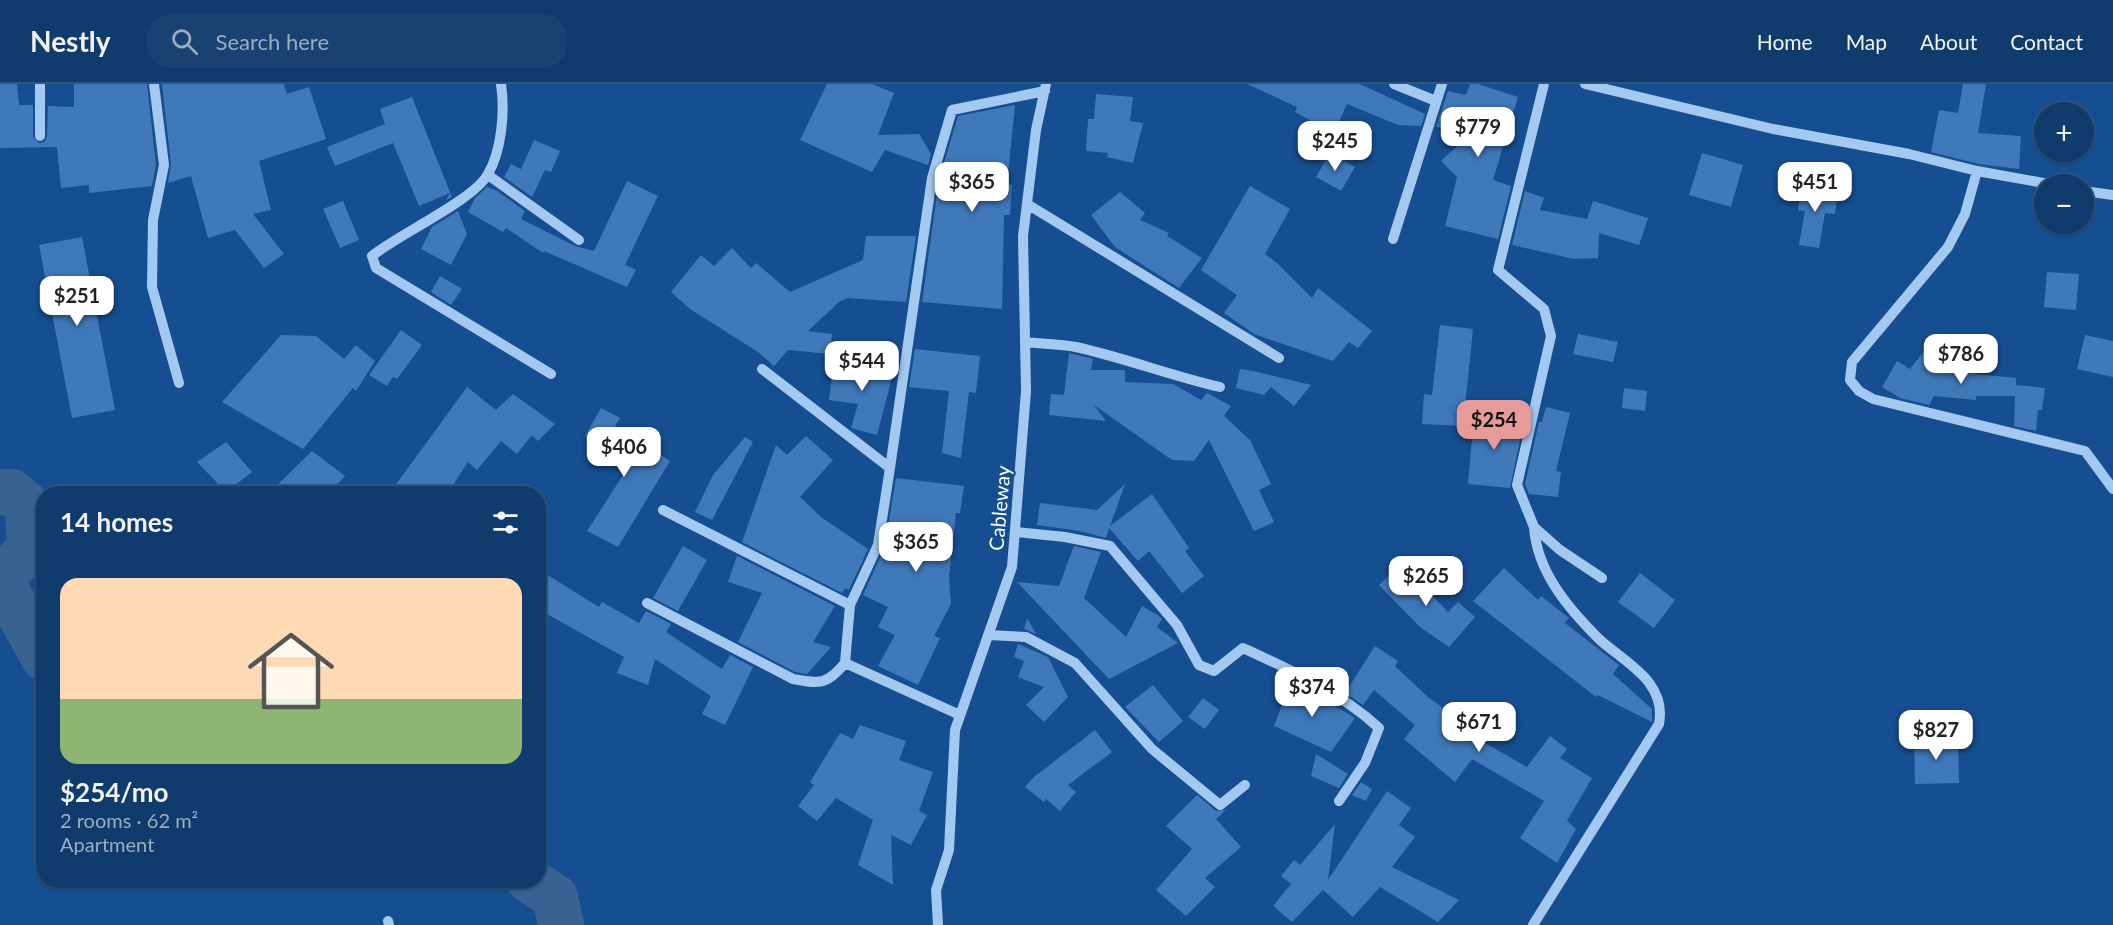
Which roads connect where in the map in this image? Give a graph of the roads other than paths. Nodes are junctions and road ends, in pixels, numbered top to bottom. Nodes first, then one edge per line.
1 (40, 84) edge
2 (154, 84) edge
3 (501, 84) edge
4 (1394, 84) edge
5 (1442, 84) edge
6 (1544, 84) edge
7 (1585, 84) edge
8 (1046, 87) edge
9 (1436, 101) junction
10 (40, 136) dead end
11 (1977, 171) junction
12 (488, 175) junction
13 (2034, 181) edge
14 (2094, 192) edge
15 (2113, 195) edge
16 (1027, 204) junction
17 (1393, 239) dead end
18 (579, 240) dead end
19 (1025, 342) junction
20 (1279, 358) dead end
21 (762, 369) dead end
22 (551, 375) dead end
23 (179, 383) dead end
24 (1220, 387) dead end
25 (890, 468) junction
26 (2113, 489) edge
27 (663, 510) dead end
28 (1534, 527) junction
29 (1015, 532) junction
30 (1602, 578) dead end
31 (647, 603) dead end
32 (850, 605) junction
33 (988, 634) junction
34 (845, 663) junction
35 (960, 715) junction
36 (1245, 785) dead end
37 (1340, 801) dead end
38 (938, 925) edge
39 (1533, 925) edge

1 - 10 street
2 - 23 street
3 - 12 street
4 - 9 street
5 - 9 street
6 - 28 street
7 - 11 street
8 - 16 street, Cableway
8 - 25 street
9 - 17 street
11 - 13 street
11 - 26 street
12 - 18 street
12 - 22 street
14 - 15 street
16 - 19 street, Cableway
16 - 20 street
19 - 24 street
19 - 29 street, Cableway
21 - 25 street
25 - 32 street
27 - 32 street
28 - 30 street
28 - 39 street
29 - 33 street, Cableway
29 - 37 street
31 - 34 street
32 - 34 street
33 - 35 street, Cableway
33 - 36 street
34 - 35 street
35 - 38 street, Cableway

